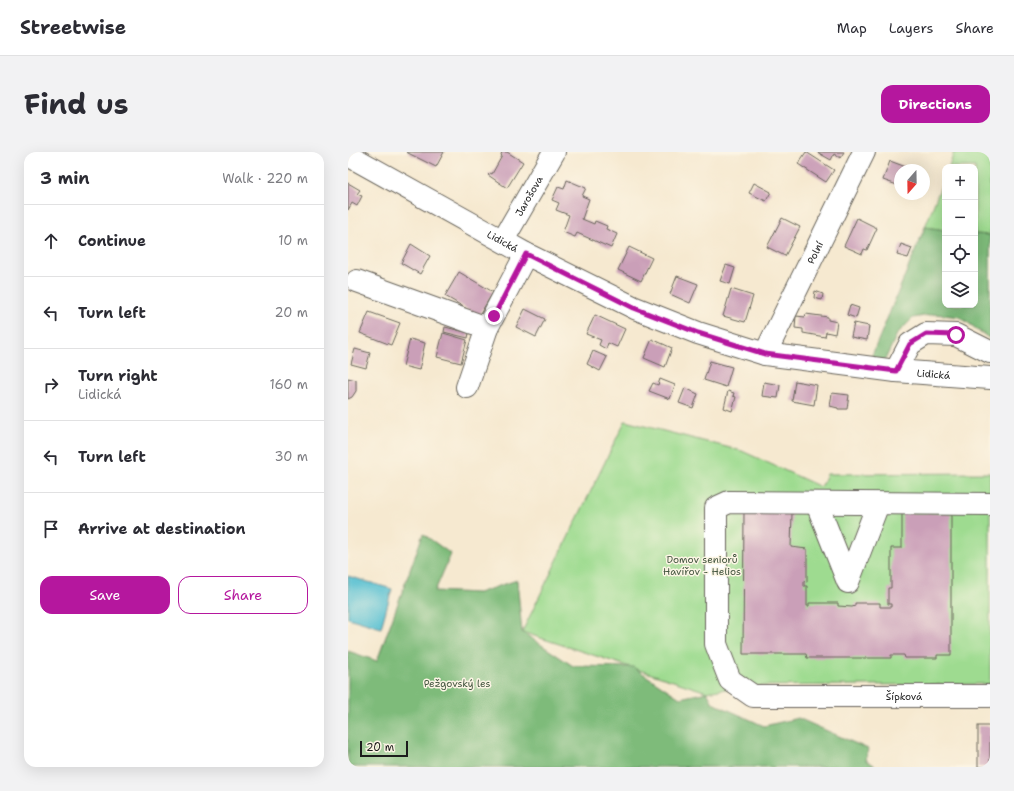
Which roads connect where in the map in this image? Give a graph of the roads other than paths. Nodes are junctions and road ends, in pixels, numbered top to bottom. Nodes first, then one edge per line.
1 (554, 152) edge
2 (864, 152) edge
3 (348, 155) edge
4 (503, 240) junction
5 (526, 254) junction
6 (357, 281) dead end
7 (487, 328) junction
8 (990, 352) edge
9 (765, 354) junction
10 (896, 371) junction
11 (990, 378) edge
12 (467, 387) dead end
13 (817, 504) junction
14 (878, 504) junction
15 (990, 504) edge
16 (990, 696) edge

1 - 4 street, Jarošova
2 - 9 street, Polní
3 - 4 street, Lidická
4 - 5 street, Lidická
5 - 7 street
5 - 9 street, Lidická
6 - 7 street
7 - 12 street
8 - 10 street
9 - 10 street, Lidická
10 - 11 street, Lidická
13 - 14 street
13 - 14 street
13 - 16 street, Šípková
14 - 15 street

